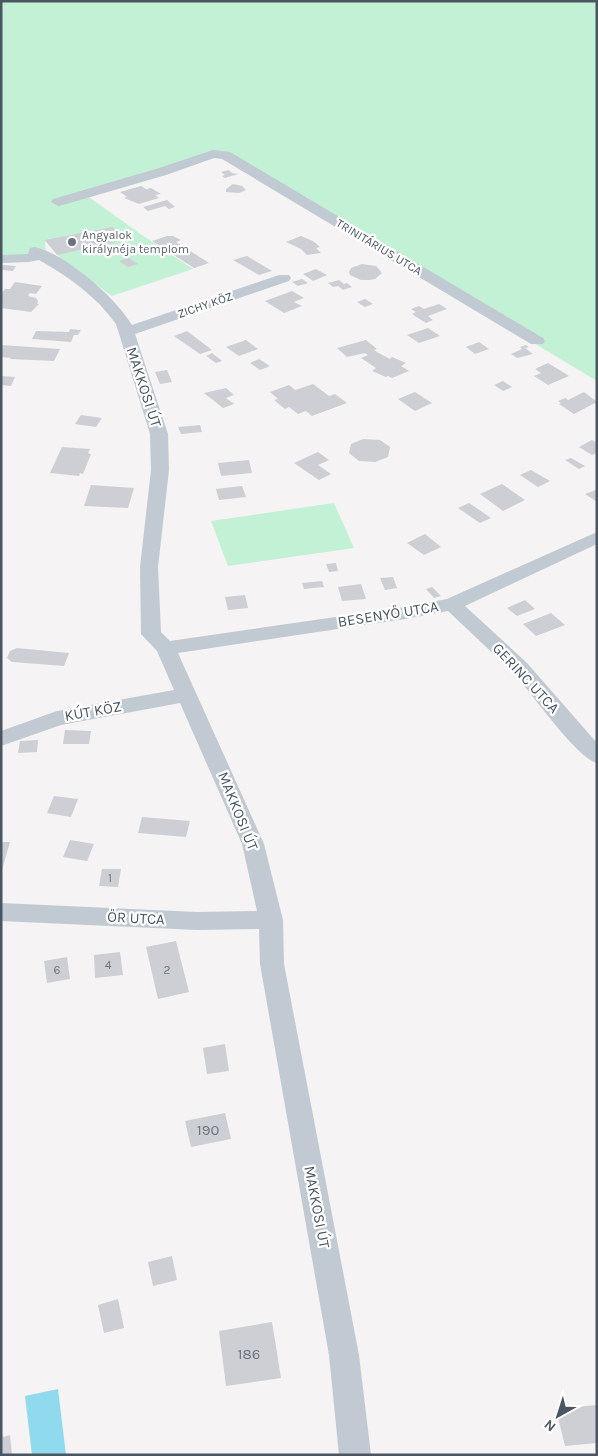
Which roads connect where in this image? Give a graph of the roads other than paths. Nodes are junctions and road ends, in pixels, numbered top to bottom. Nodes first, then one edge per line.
1 (58, 202) dead end
2 (1, 259) edge
3 (284, 278) dead end
4 (127, 332) junction
5 (537, 341) dead end
6 (597, 537) edge
7 (452, 604) junction
8 (166, 648) junction
9 (188, 695) junction
10 (1, 739) edge
11 (597, 756) edge
12 (1, 912) edge
13 (271, 920) junction
14 (355, 1455) edge

1 - 5 street, TRINITÁRIUS UTCA
2 - 4 street, MAKKOSI ÚT
3 - 4 street, ZICHY KÖZ
4 - 8 street, MAKKOSI ÚT
6 - 7 street, BESENYŐ UTCA
7 - 8 street, BESENYŐ UTCA
7 - 11 street, GERINC UTCA
8 - 9 street, MAKKOSI ÚT
9 - 10 street, KÚT KÖZ
9 - 13 street, MAKKOSI ÚT
12 - 13 street, ŐR UTCA
13 - 14 street, MAKKOSI ÚT

